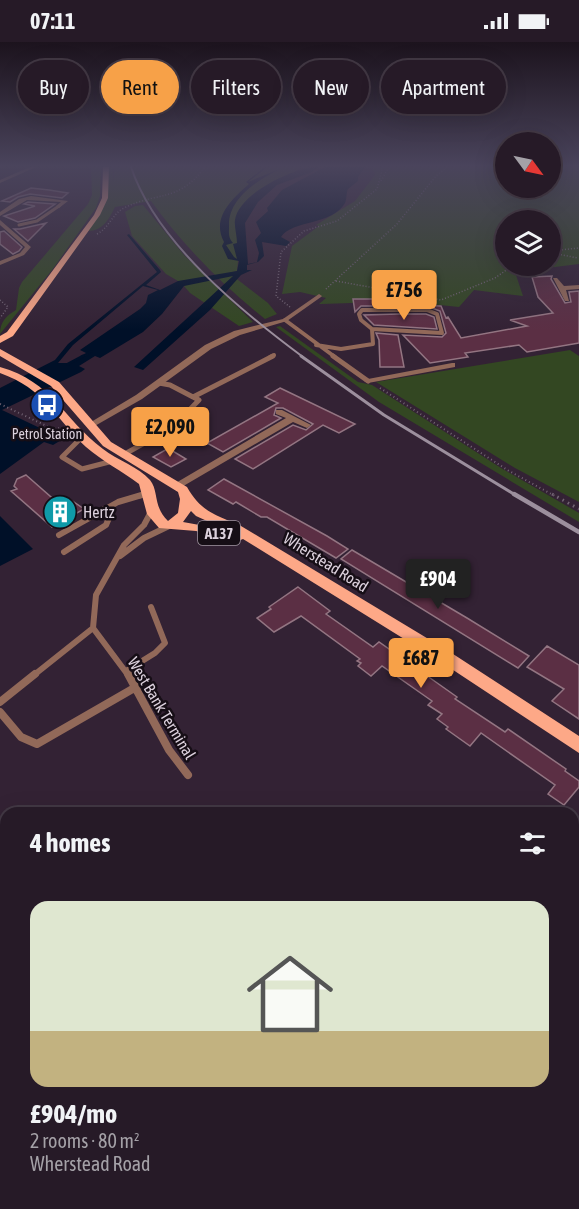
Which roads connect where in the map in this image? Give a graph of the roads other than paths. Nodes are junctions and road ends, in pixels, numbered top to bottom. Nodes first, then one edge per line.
1 (35, 221) edge
2 (91, 221) edge
3 (0, 223) edge
4 (19, 225) dead end
5 (0, 263) edge
6 (555, 279) dead end
7 (579, 287) edge
8 (562, 288) junction
9 (320, 296) road end
10 (567, 300) dead end
11 (285, 320) junction
12 (372, 329) junction
13 (10, 334) junction
14 (0, 340) edge
15 (316, 345) junction
16 (273, 355) dead end
17 (3, 357) edge
18 (452, 365) dead end
19 (0, 370) edge
20 (368, 381) joint
21 (159, 383) junction
22 (194, 397) junction
23 (279, 412) dead end
24 (293, 418) junction
25 (90, 425) junction
26 (307, 425) dead end
27 (82, 437) junction
28 (118, 458) junction
29 (177, 486) junction
30 (149, 493) junction
31 (186, 500) junction
32 (104, 509) junction
33 (152, 510) junction
34 (170, 526) junction
35 (59, 535) dead end
36 (266, 547) junction
37 (64, 552) dead end
38 (117, 558) junction
39 (152, 607) dead end
40 (93, 628) junction
41 (126, 671) junction
42 (136, 687) junction
43 (0, 702) edge
44 (0, 712) edge
45 (579, 745) edge
46 (188, 775) dead end

1 - 4 lane
2 - 13 main road, A137
3 - 5 street
6 - 8 street
7 - 8 street
8 - 10 street
9 - 11 street
11 - 15 lane
11 - 21 street
12 - 12 lane
12 - 15 lane
13 - 14 main road, A137
13 - 17 main road, A137
15 - 20 lane
16 - 22 lane
17 - 25 main road, Wherstead Road / A137
18 - 20 street
19 - 27 main road, Wherstead Road / A137
21 - 22 lane
21 - 25 street
22 - 28 lane
23 - 24 street
24 - 26 street
24 - 29 street
25 - 28 main road, Wherstead Road / A137
27 - 28 main road, Wherstead Road / A137
27 - 28 lane
28 - 29 main road, Wherstead Road / A137
28 - 30 main road, Wherstead Road / A137
29 - 31 main road, Wherstead Road / A137
30 - 32 lane
30 - 33 main road
31 - 34 main road, A137
31 - 36 main road, Wherstead Road / A137
32 - 35 lane
32 - 37 lane
33 - 34 main road
33 - 38 lane
34 - 36 main road, Wherstead Road / A137
34 - 38 lane
36 - 45 main road, Wherstead Road / A137
38 - 40 lane
39 - 41 lane
40 - 41 lane, West Bank Terminal
40 - 43 lane
41 - 42 lane, West Bank Terminal
42 - 44 lane
42 - 46 lane, West Bank Terminal

